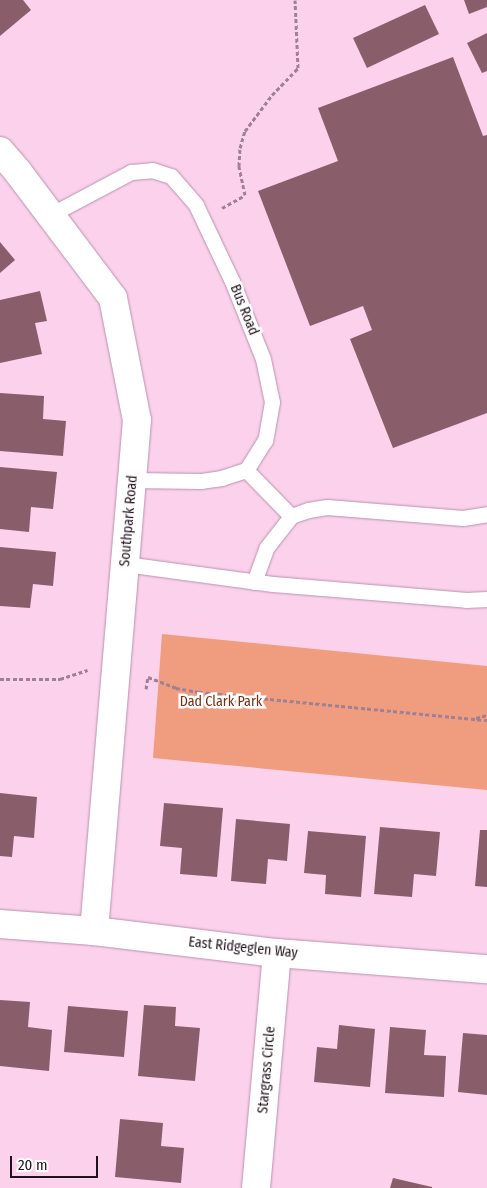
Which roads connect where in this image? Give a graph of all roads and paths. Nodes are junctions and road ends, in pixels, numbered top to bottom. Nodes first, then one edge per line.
1 (295, 0) edge
2 (0, 151) edge
3 (50, 215) junction
4 (203, 219) junction
5 (246, 470) junction
6 (132, 480) junction
7 (487, 514) edge
8 (291, 516) junction
9 (125, 564) junction
10 (254, 582) junction
11 (487, 598) edge
12 (91, 677) dead end
13 (0, 679) edge
14 (146, 689) dead end
15 (487, 715) edge
16 (472, 719) junction
17 (487, 720) edge
18 (0, 924) edge
19 (94, 931) junction
20 (277, 953) junction
21 (487, 969) edge
22 (256, 1188) edge

1 - 4 path
2 - 3 street, Southpark Road
3 - 4 lane, Bus Road
3 - 6 street, Southpark Road
4 - 5 lane, Bus Road
5 - 6 lane
5 - 8 lane
6 - 9 street, Southpark Road
7 - 8 lane
8 - 10 lane
9 - 10 lane
9 - 19 street, Southpark Road
10 - 11 lane
12 - 13 path
14 - 16 path
15 - 16 path
16 - 17 path
18 - 19 street, East Ridgeglen Way
19 - 20 street, East Ridgeglen Way
20 - 21 street, East Ridgeglen Way
20 - 22 street, Stargrass Circle

